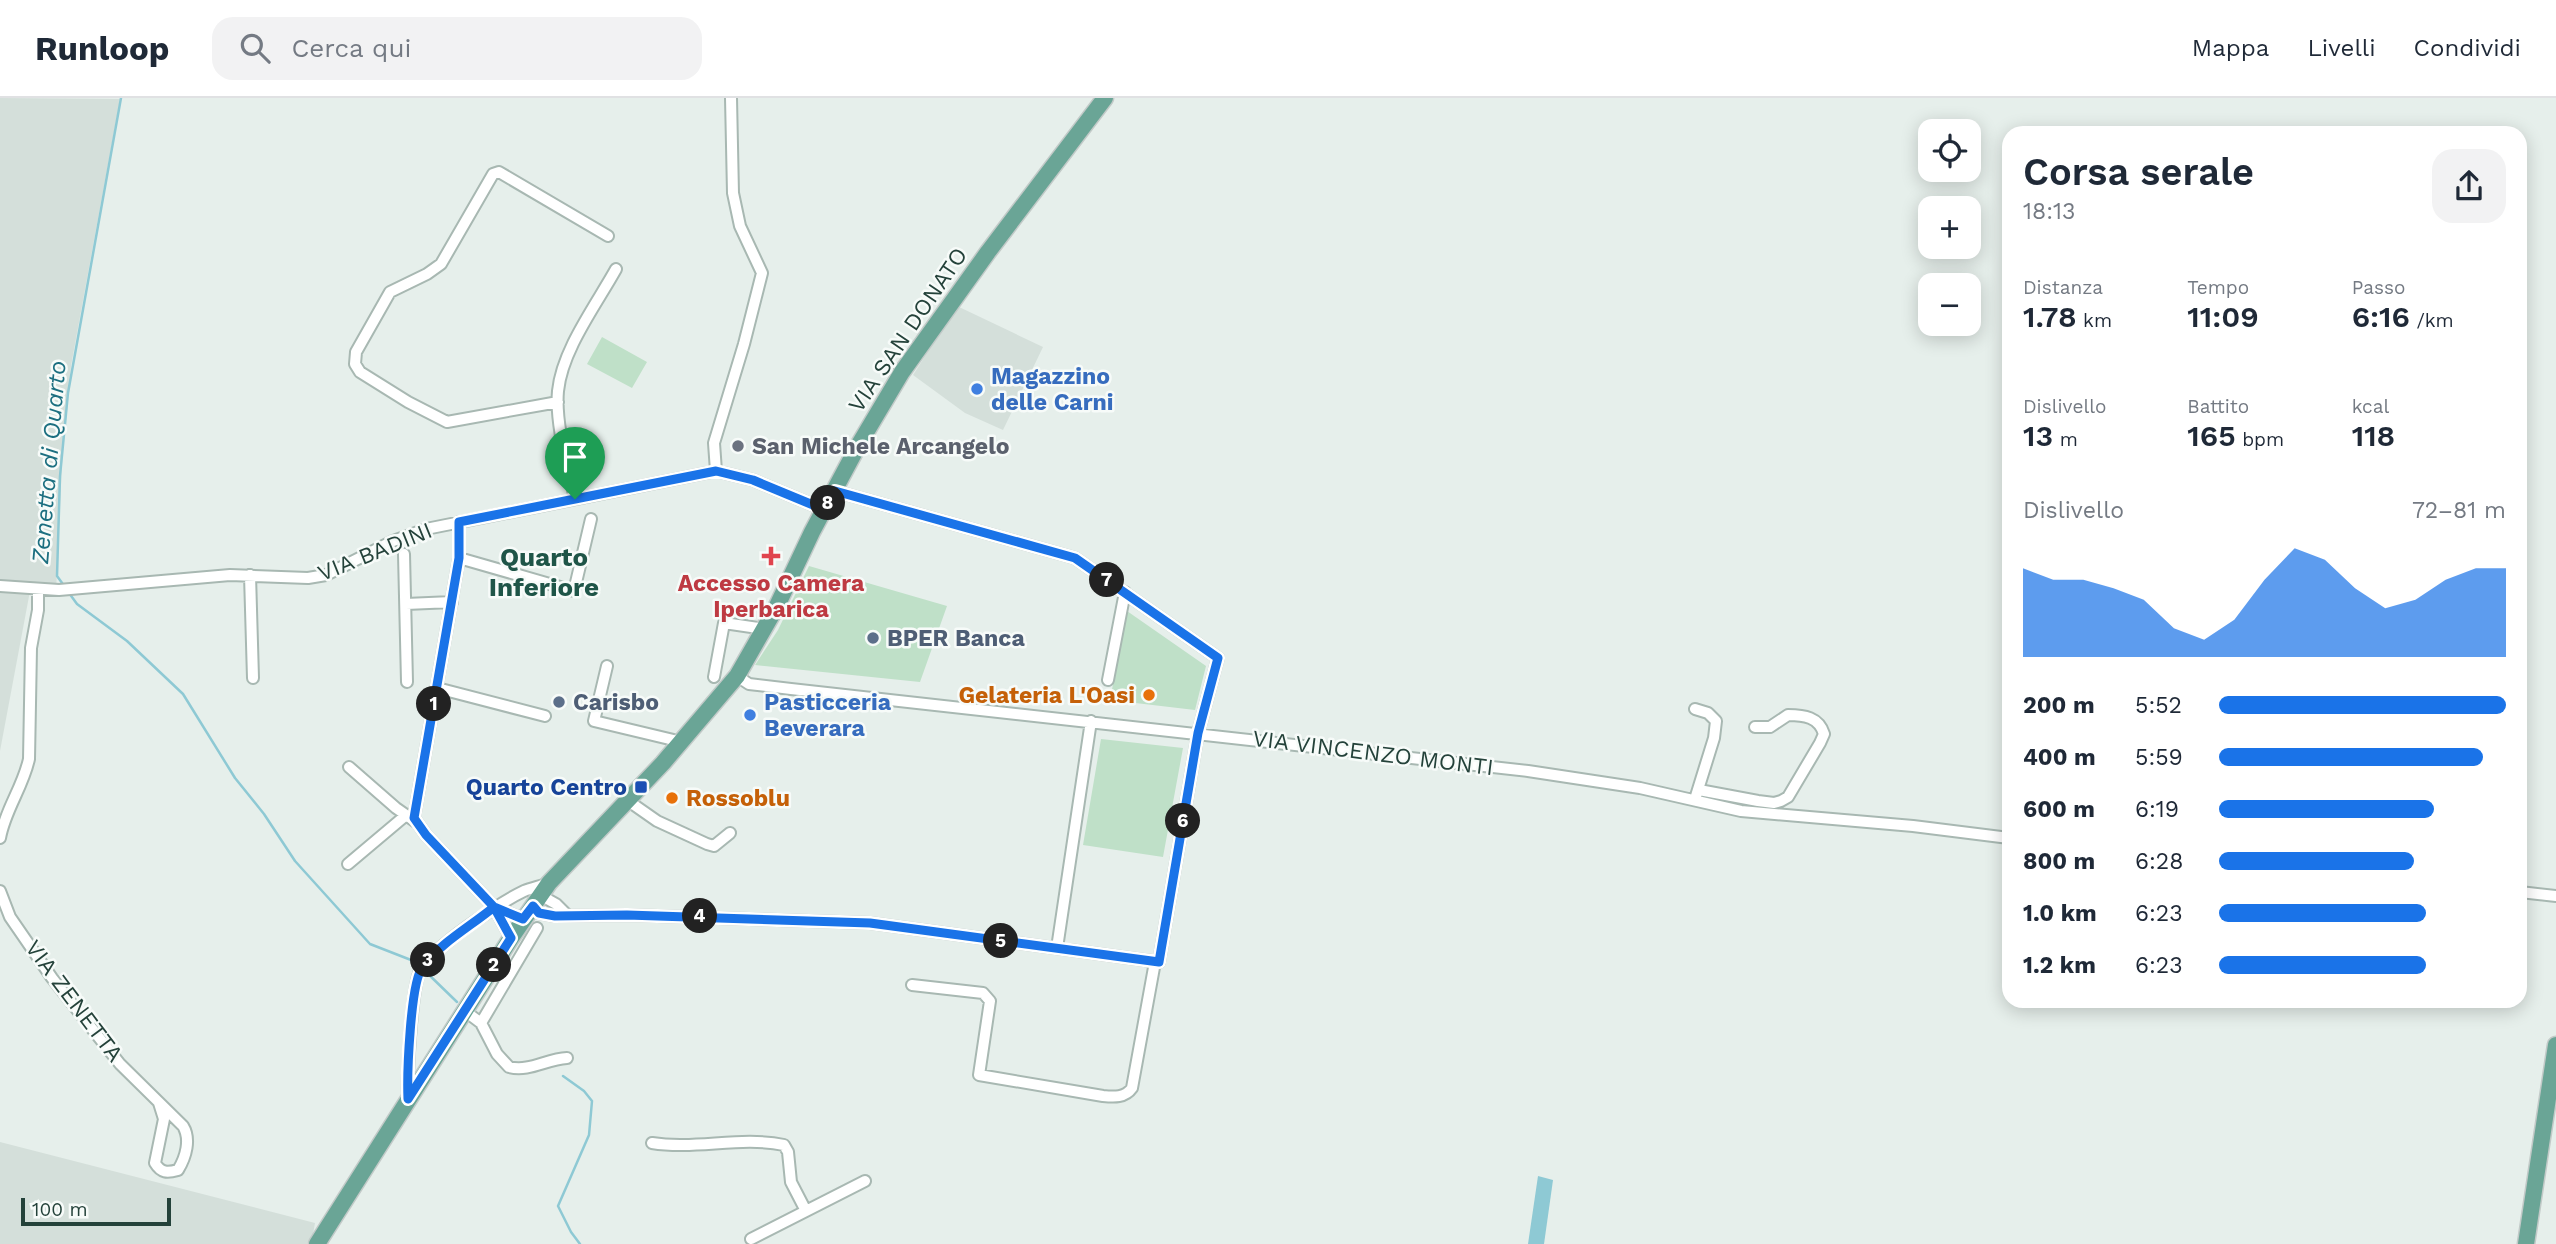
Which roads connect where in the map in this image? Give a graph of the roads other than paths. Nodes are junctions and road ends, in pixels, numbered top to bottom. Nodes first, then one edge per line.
1 (731, 98) edge
2 (1105, 98) edge
3 (608, 236) dead end
4 (616, 269) dead end
5 (558, 402) junction
6 (716, 471) junction
7 (835, 491) junction
8 (575, 499) junction
9 (825, 510) junction
10 (591, 519) dead end
11 (459, 522) junction
12 (404, 554) dead end
13 (459, 558) junction
14 (250, 575) junction
15 (0, 586) edge
16 (38, 590) junction
17 (1125, 592) junction
18 (452, 601) junction
19 (406, 604) junction
20 (765, 629) junction
21 (607, 666) dead end
22 (737, 676) junction
23 (715, 677) dead end
24 (253, 678) dead end
25 (1108, 680) dead end
26 (407, 682) dead end
27 (437, 688) junction
28 (1695, 709) dead end
29 (545, 716) dead end
30 (1091, 722) junction
31 (1755, 727) dead end
32 (1198, 733) junction
33 (682, 742) junction
34 (349, 767) dead end
35 (1699, 790) junction
36 (1730, 796) junction
37 (627, 800) junction
38 (1694, 802) junction
39 (1727, 809) junction
40 (405, 816) junction
41 (416, 822) junction
42 (730, 833) dead end
43 (2002, 837) edge
44 (0, 838) edge
45 (348, 864) dead end
46 (0, 891) edge
47 (2527, 893) edge
48 (2556, 896) edge
49 (536, 906) junction
50 (494, 907) junction
51 (511, 938) junction
52 (1057, 948) junction
53 (1155, 961) junction
54 (912, 985) dead end
55 (465, 1011) junction
56 (481, 1023) junction
57 (2556, 1045) edge
58 (567, 1058) dead end
59 (408, 1099) junction
60 (159, 1103) junction
61 (652, 1143) dead end
62 (865, 1181) dead end
63 (806, 1211) junction
64 (751, 1239) dead end
65 (317, 1244) edge
66 (2525, 1244) edge

1 - 6 street
2 - 7 main road, VIA SAN DONATO
3 - 5 street
4 - 5 street
5 - 8 street
6 - 8 street, VIA BADINI
6 - 9 street, VIA BADINI
7 - 9 main road, VIA SAN DONATO
7 - 17 street
8 - 11 street, VIA BADINI
9 - 20 main road, VIA SAN DONATO
10 - 13 street
11 - 13 street
11 - 14 street, VIA BADINI
12 - 19 street
13 - 18 street
14 - 16 street, VIA BADINI
14 - 24 street
15 - 16 street, VIA BADINI
16 - 44 street
17 - 25 street
17 - 32 street
18 - 19 street
18 - 27 street
19 - 26 street
20 - 22 main road, VIA SAN DONATO
20 - 23 street
21 - 33 street
22 - 30 street, VIA VINCENZO MONTI
22 - 33 main road, VIA SAN DONATO
27 - 29 street
27 - 41 street
28 - 35 street
30 - 32 street, VIA VINCENZO MONTI
30 - 52 street
31 - 36 street
32 - 38 street, VIA VINCENZO MONTI
32 - 53 street
33 - 37 main road, VIA SAN DONATO
34 - 40 street
35 - 36 street
35 - 38 street
36 - 39 street
37 - 42 street
37 - 49 main road, VIA SAN DONATO
38 - 39 street, VIA VINCENZO MONTI
39 - 43 street, VIA VINCENZO MONTI
40 - 41 street
40 - 45 street
41 - 50 street
46 - 60 street, VIA ZENETTA
47 - 48 street
49 - 50 street
49 - 50 street, VIA SAN DONATO
49 - 51 main road, VIA SAN DONATO
49 - 52 street
49 - 56 street
50 - 51 street
50 - 59 street, VIA SAN DONATO
51 - 55 main road, VIA SAN DONATO
52 - 53 street
53 - 54 street
55 - 56 street
55 - 59 main road, VIA SAN DONATO
56 - 58 street
57 - 66 main road
59 - 65 main road, VIA SAN DONATO
60 - 60 street, VIA ZENETTA
61 - 63 street
62 - 63 street
63 - 64 street

